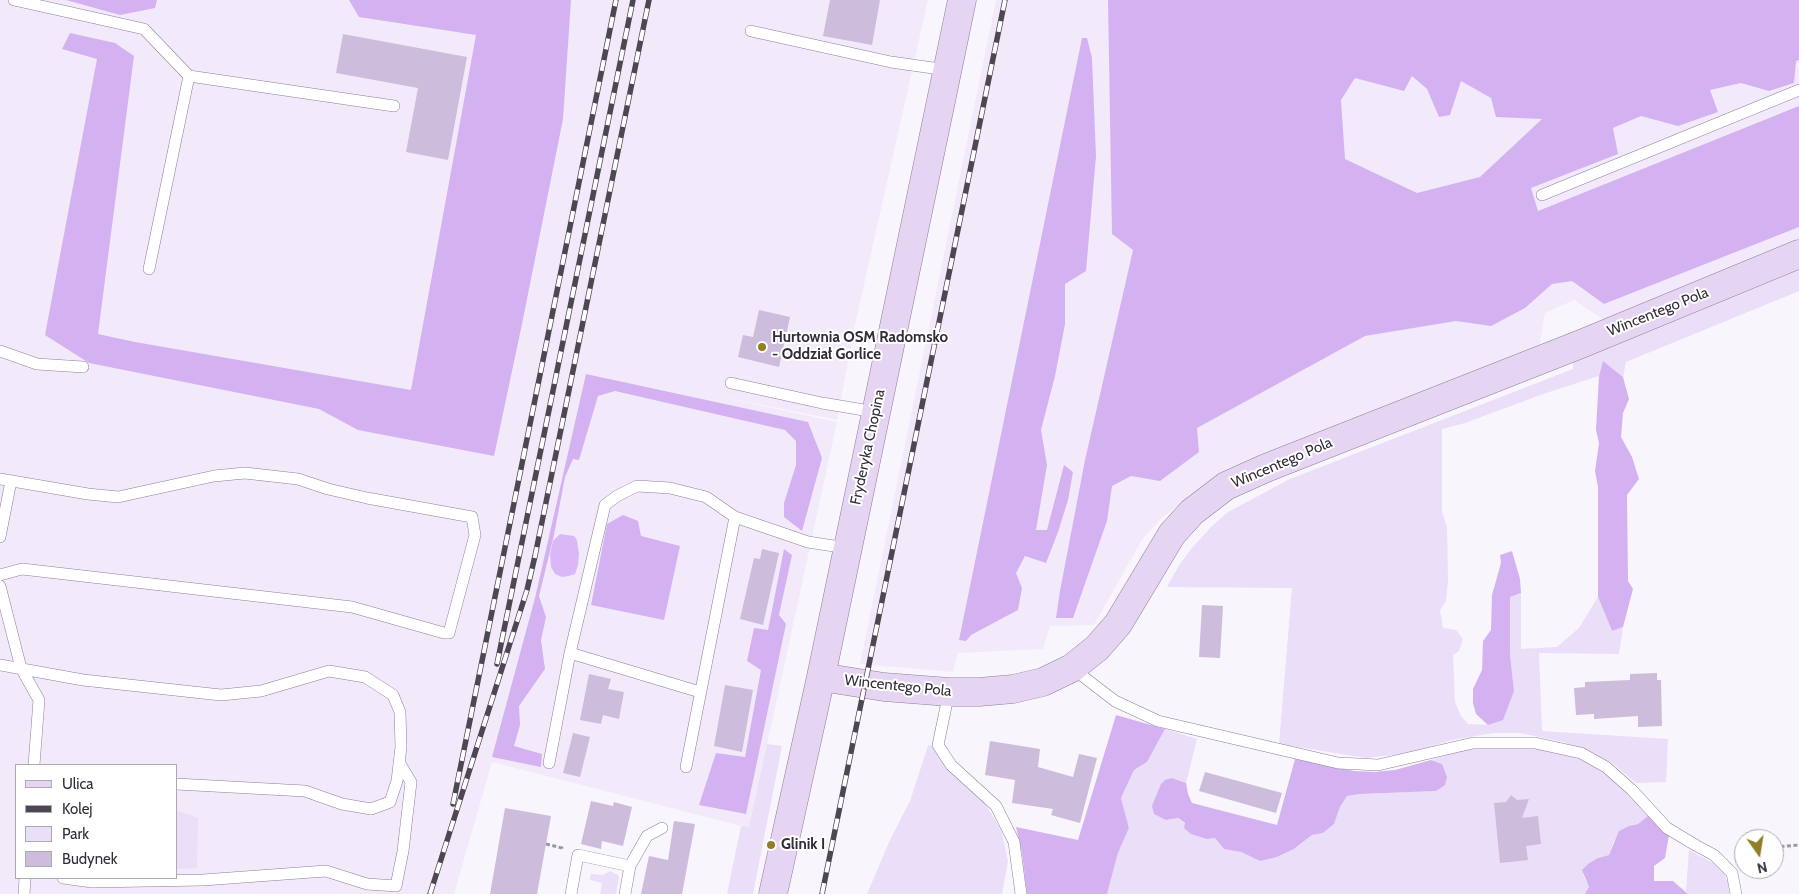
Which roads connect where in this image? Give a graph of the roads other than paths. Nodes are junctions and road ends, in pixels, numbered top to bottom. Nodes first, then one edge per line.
1 (14, 0) edge
2 (962, 0) edge
3 (752, 31) dead end
4 (947, 70) junction
5 (190, 76) junction
6 (1799, 90) edge
7 (394, 106) dead end
8 (1542, 196) dead end
9 (1799, 254) edge
10 (149, 269) dead end
11 (0, 351) edge
12 (83, 367) dead end
13 (732, 383) dead end
14 (876, 412) junction
15 (5, 480) edge
16 (735, 517) junction
17 (0, 532) edge
18 (847, 548) junction
19 (0, 576) edge
20 (0, 586) edge
21 (570, 653) junction
22 (0, 665) edge
23 (21, 668) junction
24 (1072, 668) junction
25 (821, 677) junction
26 (700, 692) junction
27 (949, 692) junction
28 (399, 762) junction
29 (549, 763) dead end
30 (34, 764) edge
31 (686, 767) dead end
32 (178, 784) edge
33 (662, 828) dead end
34 (630, 866) junction
35 (25, 879) edge
36 (70, 879) edge
37 (24, 894) edge
38 (571, 894) edge
39 (625, 894) edge
40 (773, 894) edge
41 (1021, 894) edge
42 (1736, 894) edge

1 - 5 lane
2 - 4 street, Fryderyka Chopina
3 - 4 lane
4 - 14 street, Fryderyka Chopina
5 - 7 lane
5 - 10 lane
6 - 8 lane
9 - 24 street, Wincentego Pola
11 - 12 lane
13 - 14 lane
14 - 18 street, Fryderyka Chopina
15 - 17 lane
15 - 19 lane
16 - 18 lane
16 - 21 lane
16 - 26 lane
18 - 25 street, Fryderyka Chopina
20 - 23 lane
21 - 26 lane
21 - 29 lane
22 - 23 lane
23 - 28 lane
23 - 30 lane
24 - 27 street, Wincentego Pola
24 - 42 lane
25 - 27 street, Wincentego Pola
25 - 40 street, Fryderyka Chopina
26 - 31 lane
27 - 41 lane
28 - 32 lane
28 - 36 lane
33 - 34 lane
34 - 38 lane
34 - 39 lane
35 - 37 lane

